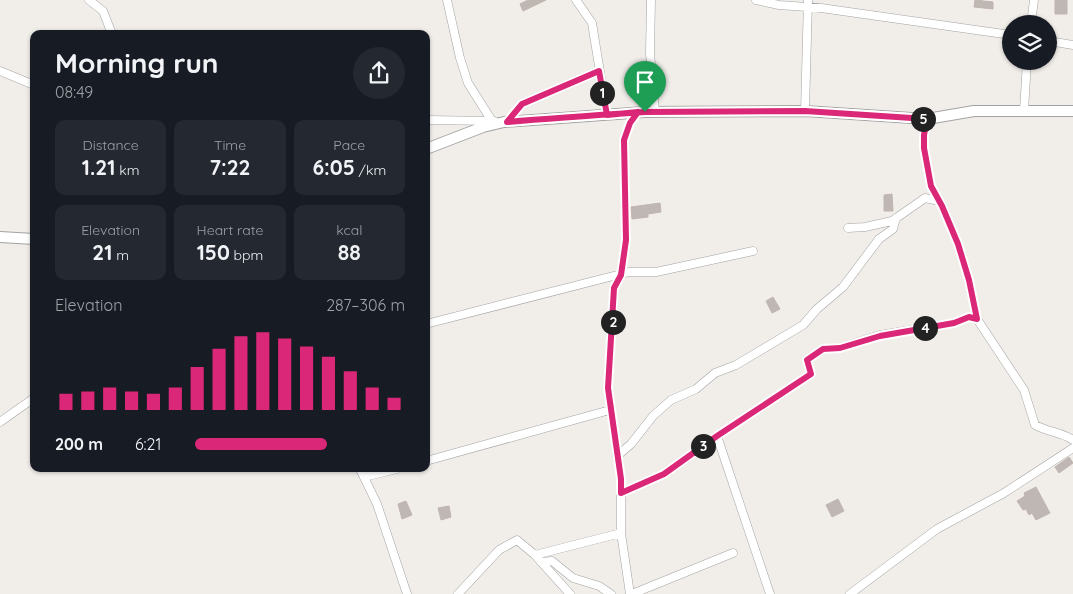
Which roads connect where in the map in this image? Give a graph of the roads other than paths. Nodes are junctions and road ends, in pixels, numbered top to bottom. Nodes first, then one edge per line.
1 (89, 0) edge
2 (447, 0) edge
3 (576, 0) edge
4 (651, 0) edge
5 (756, 0) edge
6 (1034, 0) edge
7 (808, 4) edge
8 (1032, 15) edge
9 (110, 30) edge
10 (1002, 34) edge
11 (1057, 42) edge
12 (1073, 45) edge
13 (1027, 70) edge
14 (0, 71) edge
15 (599, 71) junction
16 (30, 83) edge
17 (805, 111) junction
18 (1024, 111) junction
19 (638, 112) junction
20 (655, 112) junction
21 (1073, 112) edge
22 (607, 115) junction
23 (927, 119) junction
24 (430, 120) edge
25 (500, 122) junction
26 (430, 147) edge
27 (940, 200) junction
28 (896, 218) junction
29 (848, 228) dead end
30 (0, 237) edge
31 (30, 239) edge
32 (753, 251) dead end
33 (621, 275) junction
34 (977, 319) junction
35 (430, 323) edge
36 (30, 401) edge
37 (610, 410) junction
38 (0, 422) edge
39 (717, 436) junction
40 (1073, 440) edge
41 (1073, 448) edge
42 (617, 456) junction
43 (430, 460) edge
44 (362, 472) edge
45 (385, 472) edge
46 (364, 477) junction
47 (621, 493) junction
48 (621, 533) junction
49 (733, 553) dead end
50 (535, 555) junction
51 (541, 562) junction
52 (602, 588) junction
53 (407, 594) edge
54 (458, 594) edge
55 (570, 594) edge
56 (594, 594) edge
57 (611, 594) edge
58 (631, 594) edge
59 (770, 594) edge
60 (850, 594) edge

1 - 9 street
2 - 25 street
3 - 15 street
4 - 20 street
5 - 7 street
6 - 8 street
7 - 10 street
7 - 17 street
11 - 12 street
13 - 18 street
14 - 16 street
15 - 22 street
15 - 25 street
17 - 20 street
17 - 23 street
18 - 21 street
18 - 23 street
19 - 20 street
19 - 22 street
19 - 33 street
22 - 25 street
23 - 27 street
24 - 25 street
25 - 26 street
27 - 28 street
27 - 34 street
28 - 29 street
28 - 42 street
30 - 31 street
32 - 33 street
33 - 35 street
33 - 37 street
34 - 39 street
34 - 40 street
36 - 38 street
37 - 42 street
37 - 43 street
39 - 47 street
39 - 59 street
41 - 60 street
42 - 47 street
44 - 46 street
45 - 46 street
46 - 53 street
47 - 48 street
48 - 50 street
48 - 58 street
49 - 58 street
50 - 51 street
50 - 54 street
51 - 52 street
51 - 55 street
52 - 56 street
52 - 57 street

